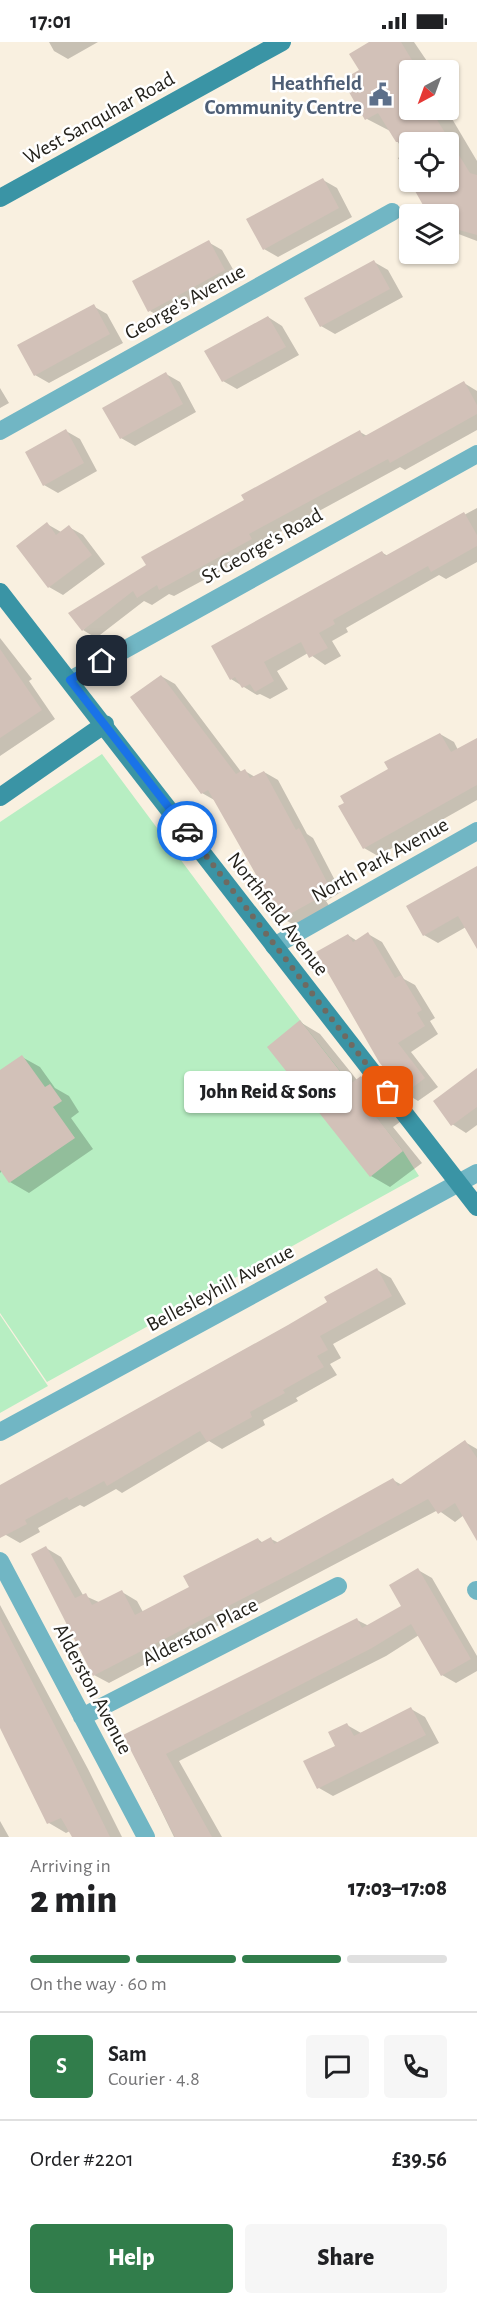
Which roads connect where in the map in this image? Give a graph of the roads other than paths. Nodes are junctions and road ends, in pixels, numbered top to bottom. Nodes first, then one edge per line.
1 (282, 42) edge
2 (0, 198) edge
3 (392, 213) dead end
4 (0, 431) edge
5 (477, 454) edge
6 (0, 592) edge
7 (70, 680) junction
8 (105, 724) junction
9 (0, 797) edge
10 (477, 831) edge
11 (273, 946) junction
12 (477, 1173) edge
13 (460, 1183) junction
14 (477, 1207) edge
15 (0, 1432) edge
16 (0, 1561) edge
17 (338, 1586) dead end
18 (82, 1717) junction
19 (146, 1837) edge

1 - 2 street, West Sanquhar Road
3 - 4 street, George's Avenue
5 - 7 street, St George's Road
6 - 7 street, Northfield Avenue
7 - 8 street, Northfield Avenue
8 - 9 street
8 - 11 street, Northfield Avenue
10 - 11 street, North Park Avenue
11 - 13 street, Northfield Avenue
12 - 13 street, Bellesleyhill Avenue
13 - 14 street, Northfield Avenue
13 - 15 street, Bellesleyhill Avenue
16 - 18 street, Alderston Avenue
17 - 18 street, Alderston Place
18 - 19 street, Alderston Avenue

